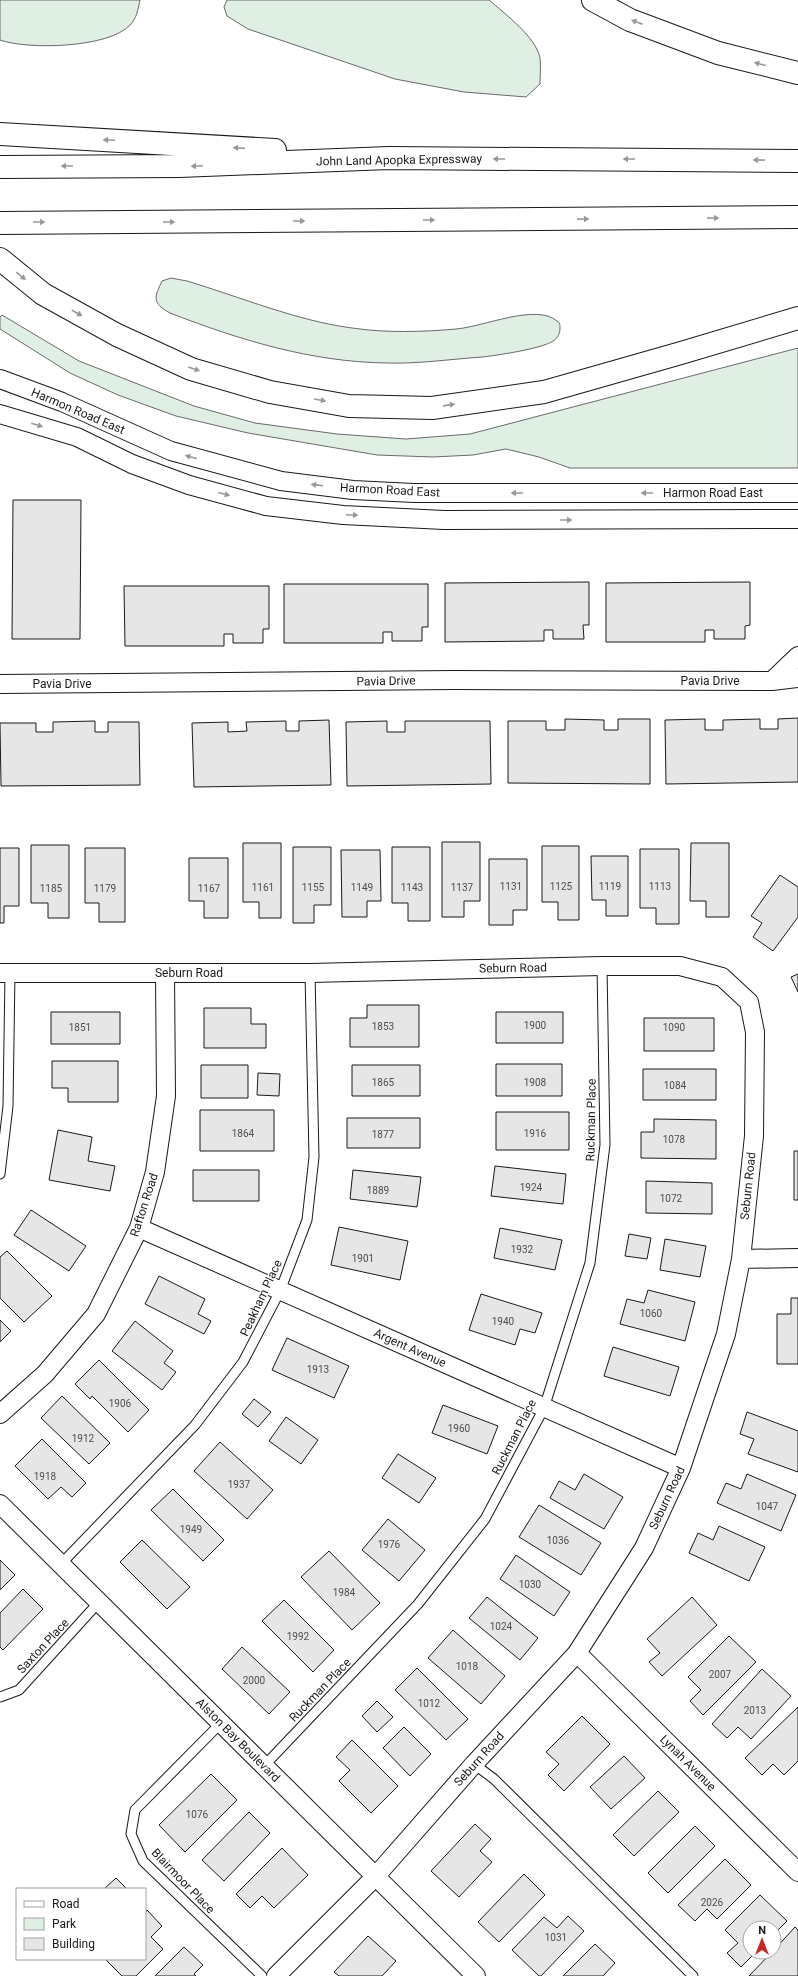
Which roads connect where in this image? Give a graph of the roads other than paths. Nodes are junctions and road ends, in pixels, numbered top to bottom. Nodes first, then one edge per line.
1 (594, 0) edge
2 (798, 73) edge
3 (0, 134) edge
4 (390, 158) junction
5 (798, 160) edge
6 (0, 167) edge
7 (798, 217) edge
8 (0, 223) edge
9 (0, 259) edge
10 (798, 318) edge
11 (0, 379) edge
12 (0, 414) edge
13 (798, 493) edge
14 (798, 519) edge
15 (798, 656) edge
16 (798, 678) edge
17 (772, 681) junction
18 (0, 684) edge
19 (602, 966) junction
20 (5, 973) edge
21 (165, 973) junction
22 (310, 973) junction
23 (4, 1106) edge
24 (0, 1174) edge
25 (139, 1228) junction
26 (798, 1258) edge
27 (741, 1259) junction
28 (280, 1291) junction
29 (544, 1408) junction
30 (0, 1414) edge
31 (681, 1468) junction
32 (0, 1504) edge
33 (61, 1564) junction
34 (99, 1602) junction
35 (577, 1653) junction
36 (0, 1697) edge
37 (222, 1722) junction
38 (474, 1764) junction
39 (264, 1766) junction
40 (798, 1872) edge
41 (375, 1877) junction
42 (262, 1976) edge
43 (276, 1976) edge
44 (476, 1976) edge
45 (693, 1976) edge

2 -> 1 highway
4 -> 3 highway
5 -> 4 highway, John Land Apopka Expressway
4 -> 6 highway, John Land Apopka Expressway
8 -> 7 highway
9 -> 10 highway
13 -> 11 street, Harmon Road East
12 -> 14 street, Harmon Road East
15 - 17 street
16 - 17 street, Pavia Drive
17 - 18 street, Pavia Drive
19 - 22 street, Seburn Road
19 - 27 street, Seburn Road
19 - 29 lane, Ruckman Place
20 - 21 street, Seburn Road
20 - 23 lane
21 - 22 street, Seburn Road
21 - 25 street, Rafton Road
22 - 28 lane, Peakham Place
23 - 24 lane
25 - 28 street, Argent Avenue
25 - 30 street, Rafton Road
26 - 27 street
27 - 31 street, Seburn Road
28 - 29 street, Argent Avenue
28 - 33 lane, Peakham Place
29 - 31 street, Argent Avenue
29 - 39 lane, Ruckman Place
31 - 35 street, Seburn Road
32 - 33 street, Alston Bay Boulevard
33 - 34 street, Alston Bay Boulevard
34 - 36 lane, Saxton Place
34 - 37 street, Alston Bay Boulevard
35 - 38 street, Seburn Road
35 - 40 street, Lynah Avenue
37 - 39 street, Alston Bay Boulevard
37 - 42 lane, Blairmoor Place
38 - 41 street, Seburn Road
38 - 45 lane
39 - 41 street, Alston Bay Boulevard
41 - 43 street, Seburn Road
41 - 44 street, Alston Bay Boulevard

